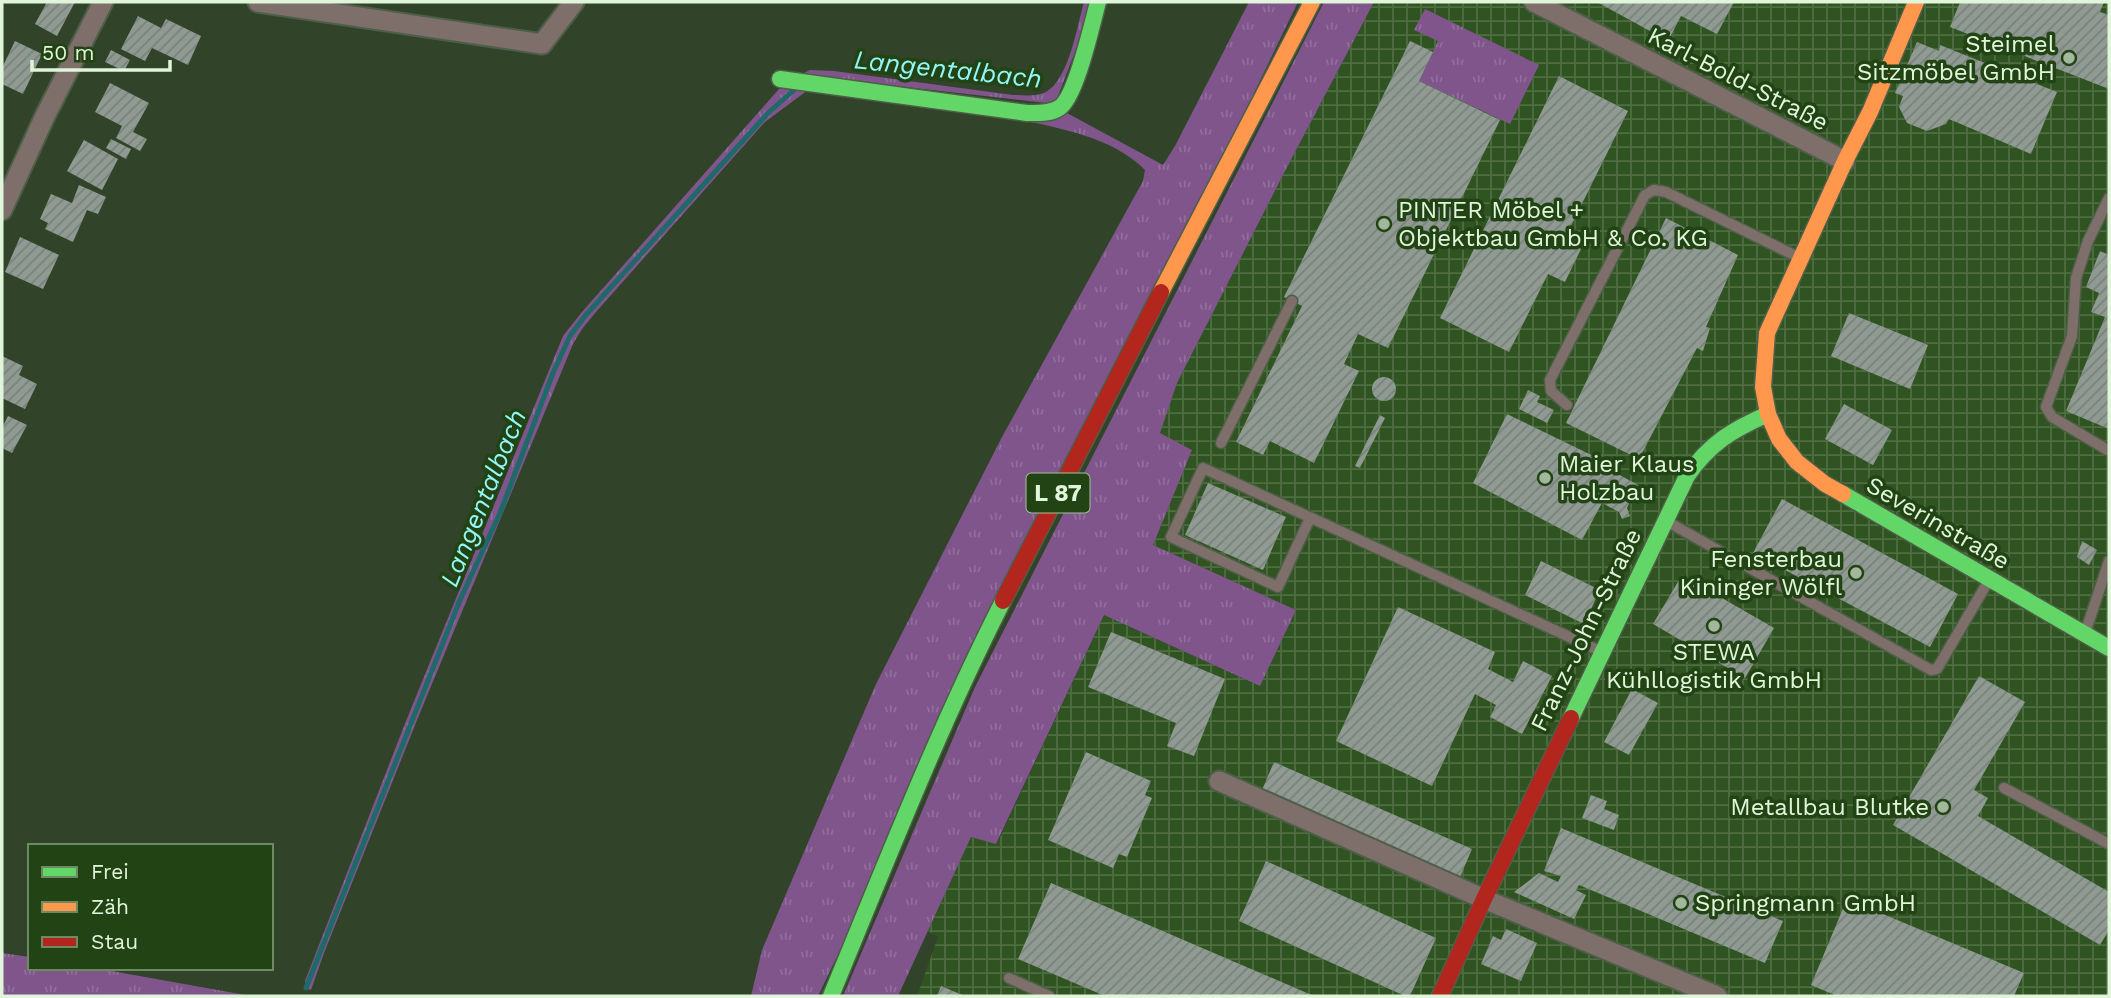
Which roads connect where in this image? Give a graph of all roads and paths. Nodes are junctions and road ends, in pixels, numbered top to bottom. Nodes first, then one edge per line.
1 (103, 2) edge
2 (258, 2) edge
3 (574, 2) edge
4 (1098, 2) edge
5 (1312, 2) edge
6 (1535, 2) edge
7 (1916, 2) edge
8 (780, 79) dead end
9 (1845, 161) junction
10 (2109, 198) edge
11 (2, 210) edge
12 (1801, 259) junction
13 (1292, 301) dead end
14 (1567, 405) dead end
15 (1768, 414) junction
16 (1221, 443) dead end
17 (2109, 451) edge
18 (1310, 518) junction
19 (1665, 521) junction
20 (2109, 561) edge
21 (2107, 575) edge
22 (1990, 579) junction
23 (2085, 634) junction
24 (2109, 648) edge
25 (1602, 652) junction
26 (1219, 781) dead end
27 (2004, 788) dead end
28 (2109, 844) edge
29 (1484, 899) junction
30 (1009, 978) dead end
31 (831, 996) edge
32 (1049, 996) edge
33 (1440, 996) edge
34 (1717, 996) edge

1 - 11 street
2 - 3 street
4 - 8 street
5 - 31 street, L 87
6 - 9 street, Karl-Bold-Straße
7 - 9 street, Karl-Bold-Straße
9 - 12 street, Karl-Bold-Straße
10 - 17 lane
12 - 14 lane
12 - 15 street, Karl-Bold-Straße
13 - 16 lane
15 - 19 street, Franz-John-Straße
15 - 22 street, Severinstraße
18 - 18 lane
18 - 25 lane
19 - 22 lane
19 - 25 street, Franz-John-Straße
20 - 21 lane
21 - 23 lane
22 - 23 street, Severinstraße
23 - 24 street, Severinstraße
25 - 29 street, Franz-John-Straße
26 - 29 street
27 - 28 lane
29 - 33 street, Franz-John-Straße
29 - 34 street
30 - 32 lane

